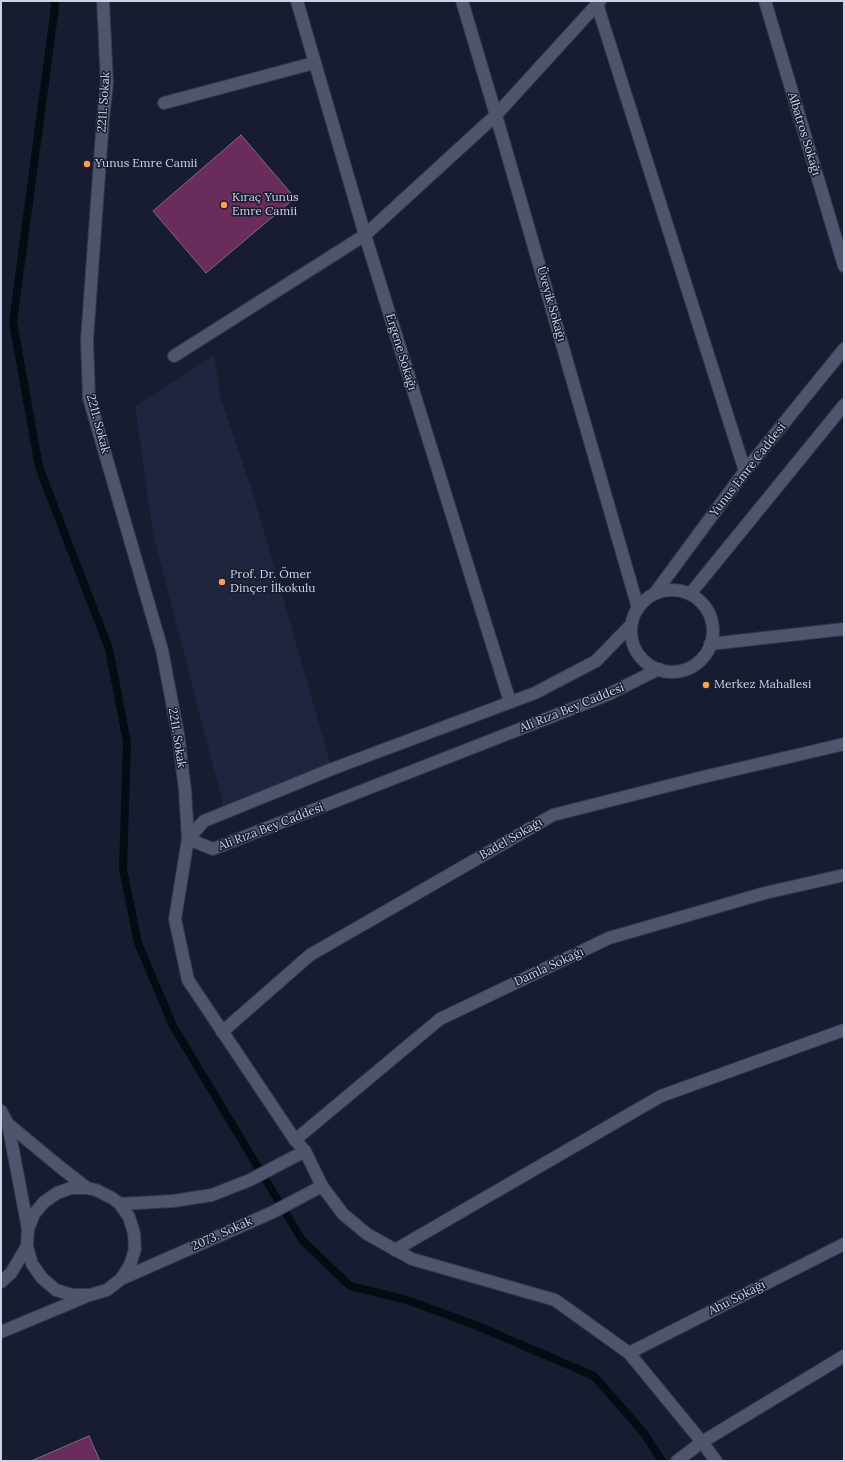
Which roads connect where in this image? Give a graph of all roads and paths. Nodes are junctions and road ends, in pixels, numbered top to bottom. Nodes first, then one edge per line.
1 (103, 1) edge
2 (297, 1) edge
3 (462, 1) edge
4 (765, 1) edge
5 (598, 2) edge
6 (314, 63) junction
7 (164, 103) dead end
8 (496, 116) junction
9 (364, 235) junction
10 (844, 266) edge
11 (844, 349) edge
12 (174, 356) dead end
13 (844, 405) edge
14 (745, 471) junction
15 (655, 594) junction
16 (690, 594) junction
17 (638, 608) junction
18 (631, 625) junction
19 (844, 629) edge
20 (710, 644) junction
21 (659, 669) junction
22 (510, 702) junction
23 (844, 744) edge
24 (188, 839) junction
25 (844, 875) edge
26 (844, 1030) edge
27 (222, 1032) junction
28 (1, 1111) edge
29 (8, 1124) junction
30 (295, 1140) junction
31 (305, 1151) junction
32 (86, 1188) junction
33 (316, 1189) junction
34 (120, 1204) junction
35 (28, 1229) junction
36 (844, 1244) edge
37 (27, 1246) junction
38 (395, 1250) junction
39 (121, 1279) junction
40 (1, 1282) edge
41 (90, 1295) junction
42 (1, 1332) edge
43 (629, 1352) junction
44 (844, 1356) edge
45 (702, 1442) junction
46 (677, 1461) edge
47 (716, 1461) edge

1 - 24 street, 2211. Sokak
2 - 6 street, Ergene Sokağı
3 - 8 street, Üveyik Sokağı
4 - 10 street, Albatros Sokağı
5 - 8 street
5 - 14 street
6 - 7 street
6 - 9 street, Ergene Sokağı
8 - 9 street
8 - 17 street, Üveyik Sokağı
9 - 12 street
9 - 22 street, Ergene Sokağı
11 - 14 street, Yunus Emre Caddesi
13 - 16 street
14 - 15 street, Yunus Emre Caddesi
15 - 16 street
15 - 17 street
16 - 20 street
17 - 18 street
18 - 21 street
18 - 22 street
19 - 20 street
20 - 21 street
21 - 24 street, Ali Rıza Bey Caddesi
22 - 24 street
23 - 27 street, Badel Sokağı
24 - 27 street, 2211. Sokak
25 - 30 street, Damla Sokağı
26 - 38 street
27 - 30 street, 2211. Sokak
28 - 29 street
29 - 32 street
29 - 35 street
30 - 31 street, 2211. Sokak
31 - 33 street, 2211. Sokak
31 - 34 street
32 - 34 street
32 - 35 street
33 - 38 street, 2211. Sokak
33 - 39 street, 2073. Sokak
34 - 39 street
35 - 37 street
36 - 43 street, Ahu Sokağı
37 - 40 street
37 - 41 street
38 - 43 street, 2211. Sokak
39 - 41 street
41 - 42 street
43 - 45 street, 2211. Sokak
44 - 45 street
45 - 46 street
45 - 47 street, 2211. Sokak

